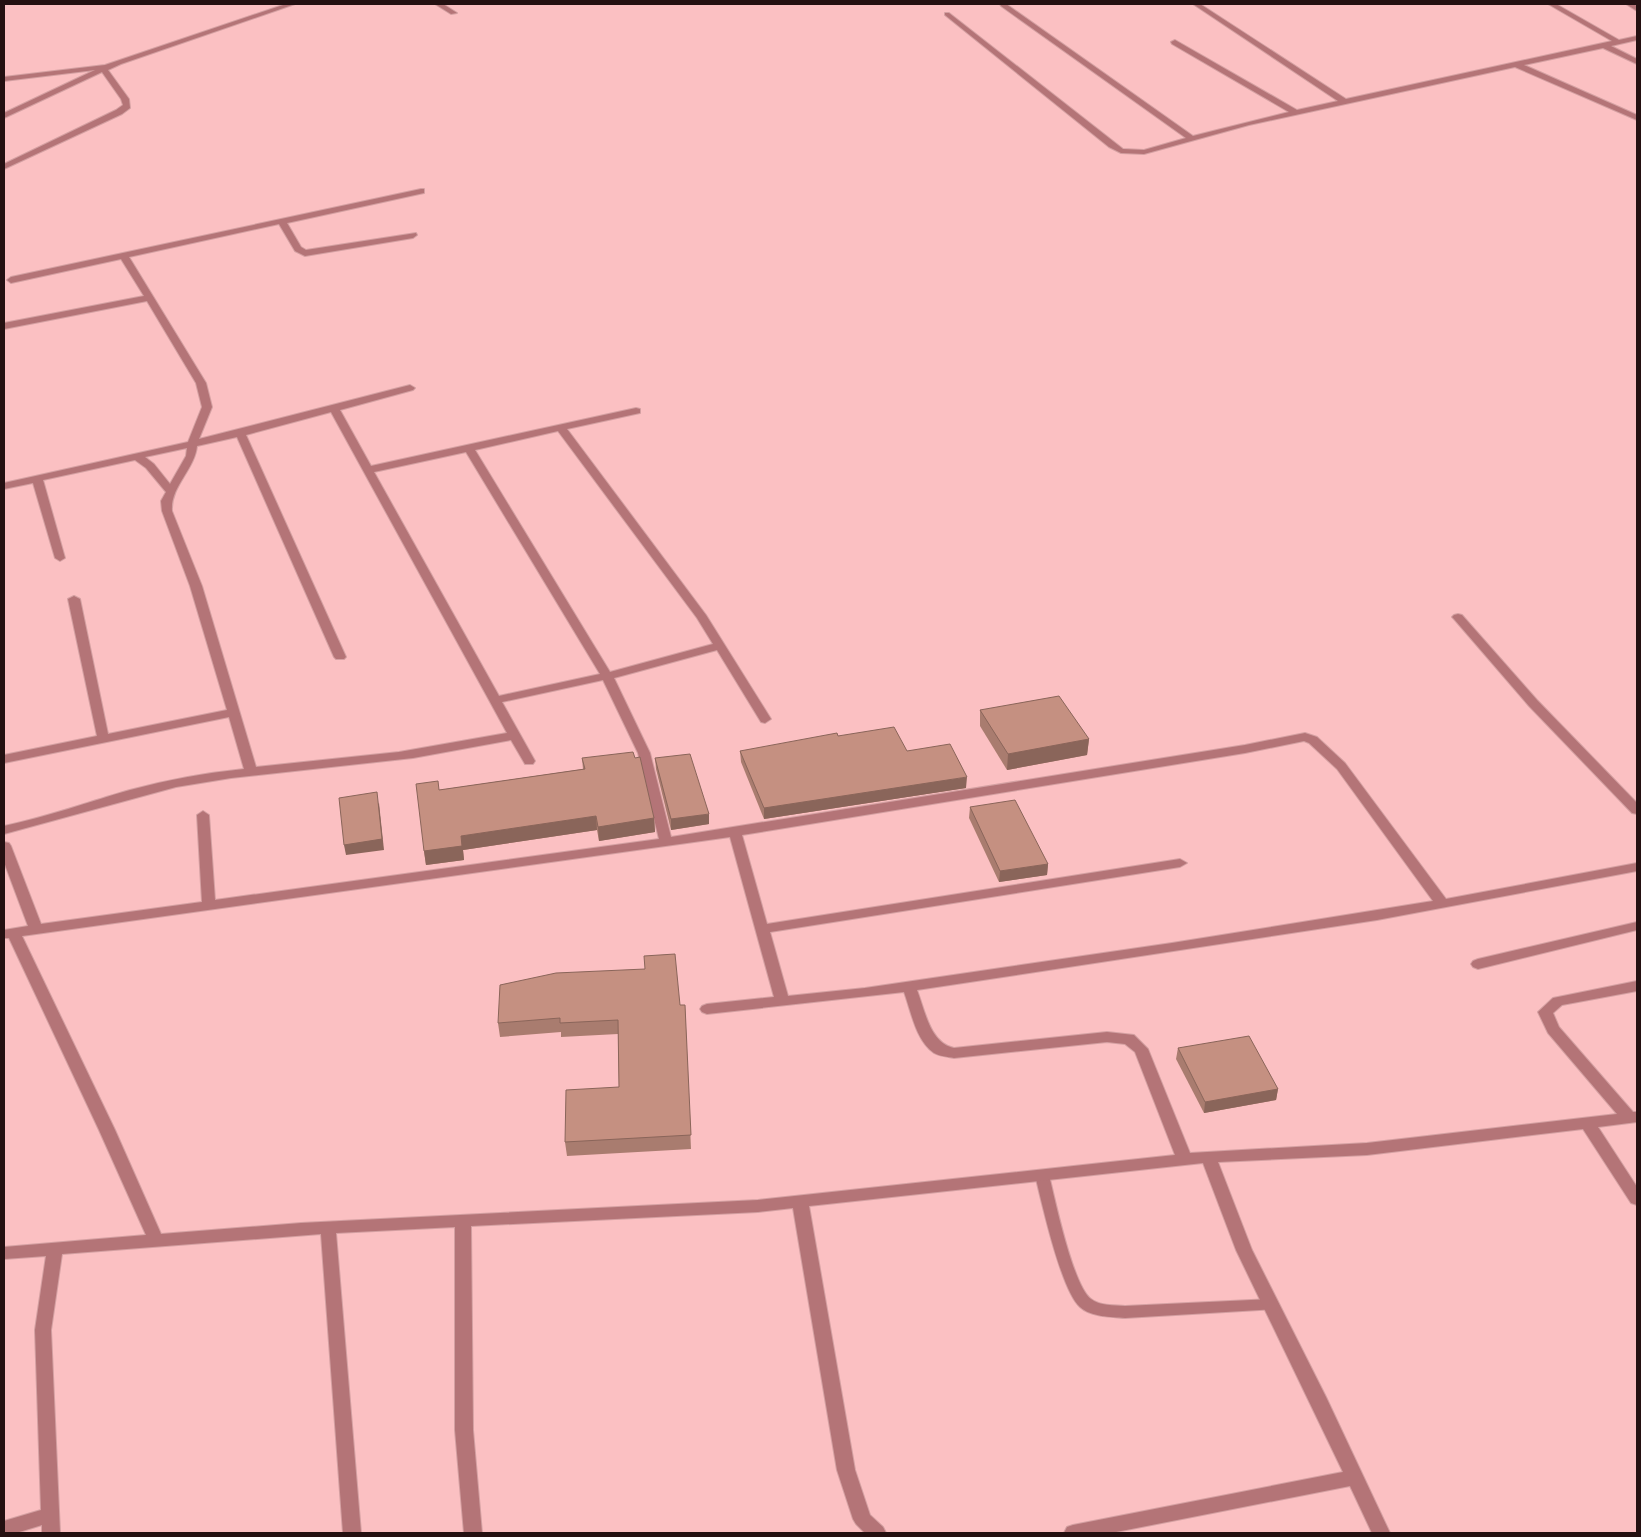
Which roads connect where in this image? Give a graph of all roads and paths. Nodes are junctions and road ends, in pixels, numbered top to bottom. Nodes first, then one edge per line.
1 (292, 4) edge
2 (438, 4) edge
3 (1196, 4) edge
4 (1551, 4) edge
5 (1629, 4) edge
6 (1003, 5) dead end
7 (1637, 9) edge
8 (453, 13) dead end
9 (947, 14) dead end
10 (1637, 38) edge
11 (1175, 42) dead end
12 (1618, 42) junction
13 (1604, 45) junction
14 (1637, 62) edge
15 (1516, 64) junction
16 (108, 68) junction
17 (4, 79) edge
18 (1343, 101) junction
19 (1295, 112) junction
20 (4, 116) edge
21 (1637, 118) edge
22 (1191, 138) junction
23 (4, 167) edge
24 (421, 191) dead end
25 (281, 220) junction
26 (413, 235) dead end
27 (123, 255) junction
28 (11, 280) dead end
29 (149, 298) junction
30 (4, 326) edge
31 (410, 388) dead end
32 (334, 408) junction
33 (636, 411) dead end
34 (561, 428) junction
35 (240, 433) junction
36 (192, 443) junction
37 (469, 449) junction
38 (136, 456) junction
39 (368, 470) junction
40 (37, 479) junction
41 (4, 486) edge
42 (171, 492) junction
43 (60, 558) dead end
44 (74, 600) dead end
45 (1458, 617) dead end
46 (720, 646) junction
47 (340, 657) dead end
48 (607, 676) junction
49 (495, 700) junction
50 (234, 712) junction
51 (765, 719) dead end
52 (514, 735) junction
53 (103, 738) junction
54 (4, 759) edge
55 (529, 761) dead end
56 (251, 772) junction
57 (1637, 810) edge
58 (203, 815) dead end
59 (4, 830) edge
60 (735, 832) junction
61 (666, 842) junction
62 (4, 846) edge
63 (1180, 863) dead end
64 (1637, 867) edge
65 (1442, 903) junction
66 (209, 905) junction
67 (1637, 926) edge
68 (36, 929) junction
69 (761, 929) junction
70 (8, 933) edge
71 (1478, 964) dead end
72 (1637, 986) edge
73 (909, 987) junction
74 (782, 1001) junction
75 (707, 1009) dead end
76 (1633, 1117) edge
77 (1587, 1123) junction
78 (1208, 1157) junction
79 (1185, 1160) junction
80 (1042, 1175) junction
81 (1637, 1199) edge
82 (800, 1201) junction
83 (463, 1221) junction
84 (328, 1228) junction
85 (156, 1240) junction
86 (55, 1248) junction
87 (4, 1253) edge
88 (1272, 1305) junction
89 (1355, 1477) junction
90 (51, 1524) edge
91 (4, 1529) edge
92 (352, 1533) edge
93 (473, 1533) edge
94 (877, 1533) edge
95 (1073, 1533) edge
96 (1380, 1533) edge

1 - 16 street
2 - 8 street
3 - 18 street
4 - 12 street
5 - 7 street
6 - 22 street
9 - 22 street
10 - 12 street
11 - 19 street
12 - 13 street
13 - 14 street
13 - 15 street
15 - 18 street
15 - 21 street
16 - 17 street
16 - 20 street
16 - 23 street
18 - 19 street
19 - 22 street
24 - 25 street
25 - 26 street
25 - 27 street
27 - 28 street
27 - 29 street
29 - 30 street
29 - 36 street
31 - 32 street
32 - 35 street
32 - 39 street
33 - 34 street
34 - 37 street
34 - 46 street
35 - 36 street
35 - 47 street
36 - 38 street
36 - 42 street
37 - 39 street
37 - 48 street
38 - 40 street
38 - 42 street
39 - 49 street
40 - 41 street
40 - 43 street
42 - 50 street
44 - 53 street
45 - 57 street
46 - 48 street
46 - 51 street
48 - 49 street
48 - 61 street
49 - 52 street
50 - 53 street
50 - 56 street
52 - 55 street
52 - 56 street
53 - 54 street
56 - 59 street
58 - 66 street
60 - 61 street
60 - 65 street
60 - 69 street
61 - 66 street
62 - 68 street
63 - 69 street
64 - 65 street
65 - 73 street
66 - 68 street
67 - 71 street
68 - 70 street
69 - 74 street
70 - 85 street
72 - 76 street
73 - 74 street
73 - 79 street
74 - 75 street
76 - 77 street
77 - 78 street
77 - 81 street
78 - 79 street
78 - 88 street
79 - 80 street
80 - 82 street
80 - 88 lane
82 - 83 street
82 - 94 street
83 - 84 street
83 - 93 street
84 - 85 street
84 - 92 street
85 - 86 street
86 - 87 street
86 - 90 street
88 - 89 street
89 - 95 street
89 - 96 street
90 - 91 street

